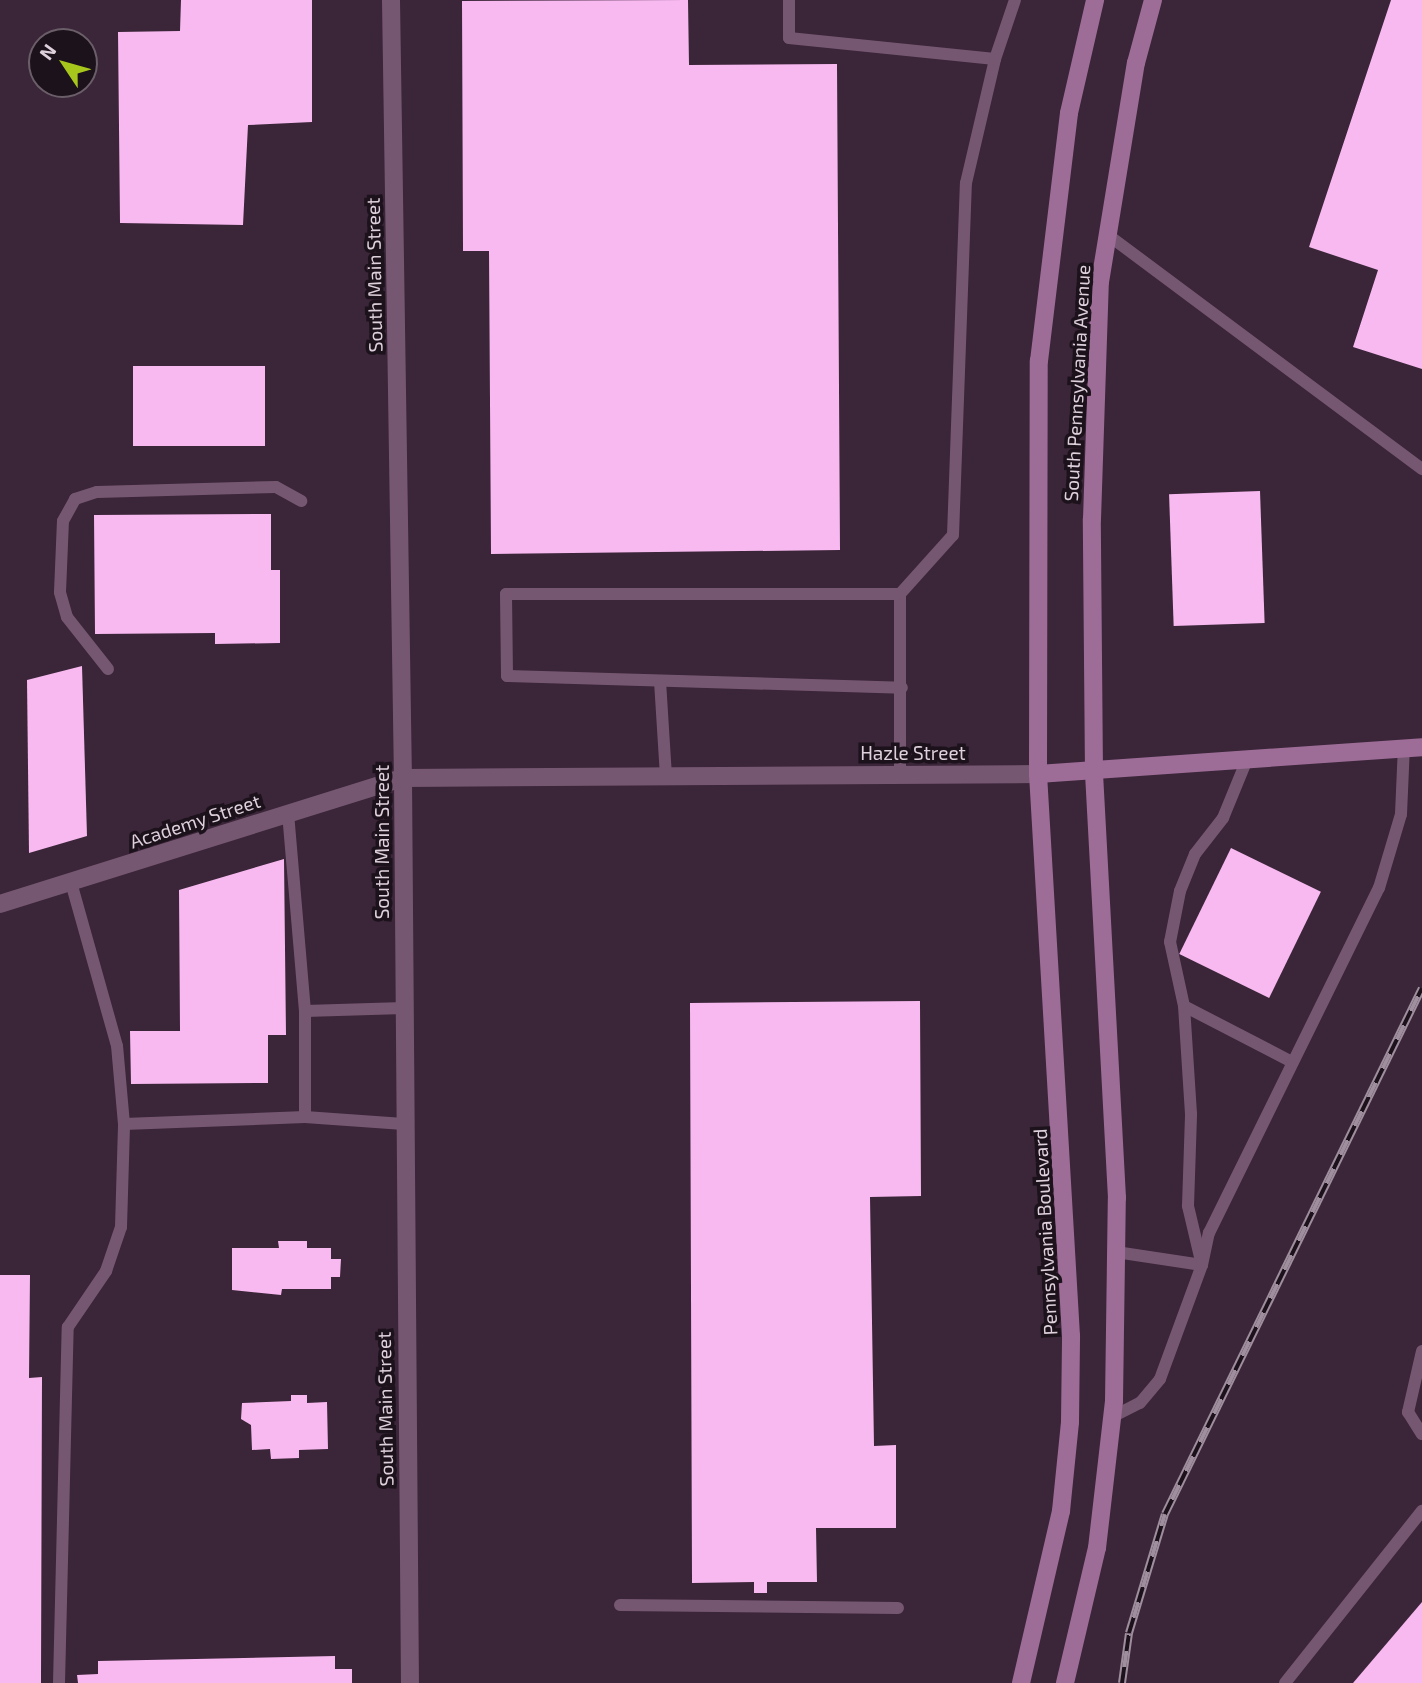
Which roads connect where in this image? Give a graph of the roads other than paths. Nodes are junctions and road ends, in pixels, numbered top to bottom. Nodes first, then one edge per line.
1 (391, 0) edge
2 (789, 0) edge
3 (1015, 0) edge
4 (1095, 0) edge
5 (1153, 0) edge
6 (995, 58) junction
7 (1108, 235) junction
8 (1422, 469) edge
9 (301, 501) dead end
10 (900, 594) junction
11 (108, 669) dead end
12 (660, 681) junction
13 (902, 688) junction
14 (1413, 747) edge
15 (1246, 762) junction
16 (1094, 773) junction
17 (1038, 774) junction
18 (900, 775) junction
19 (666, 776) junction
20 (403, 778) junction
21 (288, 813) junction
22 (71, 882) junction
23 (0, 904) edge
24 (1184, 1006) junction
25 (404, 1008) junction
26 (305, 1011) junction
27 (1290, 1061) junction
28 (305, 1117) junction
29 (124, 1124) junction
30 (404, 1124) junction
31 (1116, 1252) junction
32 (1202, 1265) junction
33 (1422, 1351) edge
34 (1112, 1417) junction
35 (1422, 1434) edge
36 (1422, 1511) edge
37 (620, 1605) dead end
38 (898, 1608) dead end
39 (59, 1683) edge
40 (410, 1683) edge
41 (1021, 1683) edge
42 (1065, 1683) edge
43 (1285, 1683) edge

1 - 20 street, South Main Street
2 - 6 lane
3 - 6 lane
4 - 17 main road, South Pennsylvania Avenue
5 - 7 main road, South Pennsylvania Avenue
6 - 10 lane
7 - 8 lane
7 - 16 main road, South Pennsylvania Avenue
9 - 11 lane
10 - 12 lane
10 - 13 lane
12 - 13 lane
12 - 19 lane
13 - 18 lane
14 - 15 main road, Hazle Street
14 - 27 lane
15 - 16 main road, Hazle Street
15 - 24 lane
16 - 17 main road, Hazle Street
16 - 31 main road
17 - 18 street, Hazle Street
17 - 41 main road, Pennsylvania Boulevard
18 - 19 street, Hazle Street
19 - 20 street, Hazle Street
20 - 21 street, Academy Street
20 - 25 street, South Main Street
21 - 22 street, Academy Street
21 - 26 lane
22 - 23 street, Academy Street
22 - 29 lane
24 - 27 lane
24 - 32 lane
25 - 26 lane
25 - 30 street, South Main Street
26 - 28 lane
27 - 32 lane
28 - 29 lane
28 - 30 lane
29 - 39 lane
30 - 40 street, South Main Street
31 - 32 lane
31 - 34 main road
32 - 34 lane
33 - 35 lane
34 - 42 main road
36 - 43 lane
37 - 38 lane

